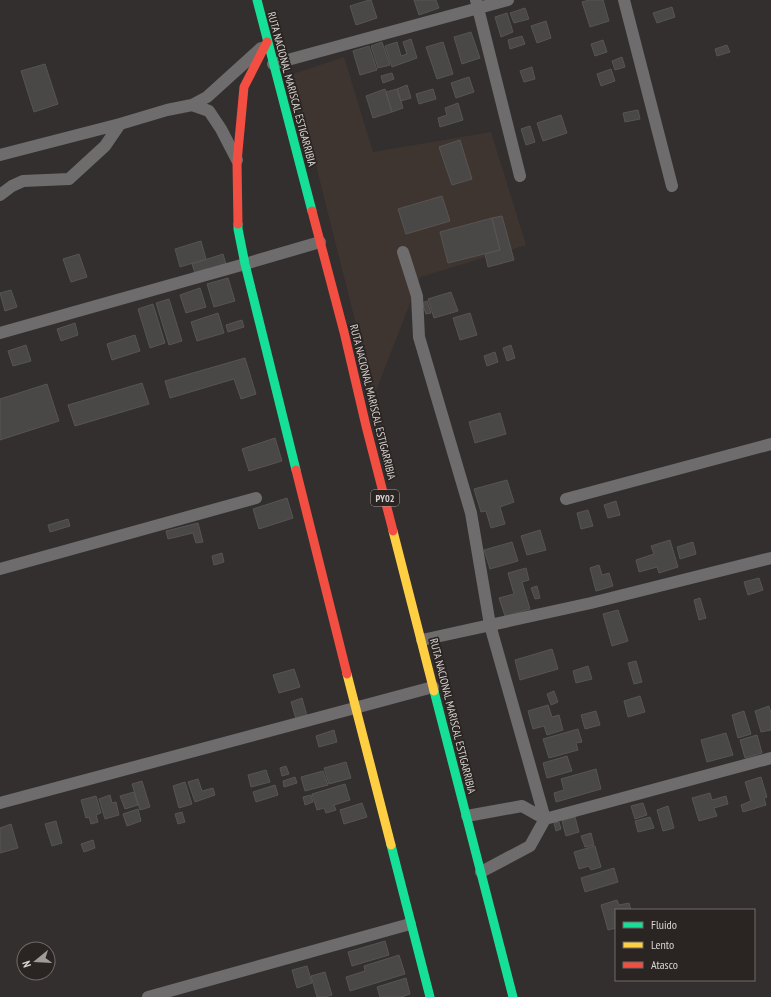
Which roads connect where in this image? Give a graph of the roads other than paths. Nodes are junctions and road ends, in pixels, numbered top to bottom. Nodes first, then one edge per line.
1 (257, 0) edge
2 (508, 0) edge
3 (624, 0) edge
4 (477, 4) edge
5 (268, 42) junction
6 (273, 64) junction
7 (192, 105) junction
8 (120, 124) junction
9 (0, 155) edge
10 (237, 162) junction
11 (520, 176) dead end
12 (672, 186) dead end
13 (0, 195) edge
14 (320, 242) junction
15 (403, 252) dead end
16 (245, 264) junction
17 (0, 333) edge
18 (771, 444) edge
19 (256, 498) dead end
20 (566, 499) dead end
21 (771, 558) edge
22 (0, 569) edge
23 (490, 625) junction
24 (422, 640) junction
25 (434, 687) junction
26 (356, 709) junction
27 (771, 758) edge
28 (0, 803) edge
29 (467, 816) junction
30 (545, 820) junction
31 (481, 872) junction
32 (410, 924) junction
33 (148, 997) edge
34 (430, 997) edge
35 (513, 997) edge

1 - 5 main road, RUTA NACIONAL MARISCAL ESTIGARRIBIA / PY02
2 - 4 street
3 - 12 street
4 - 6 street
4 - 11 street
5 - 6 main road, RUTA NACIONAL MARISCAL ESTIGARRIBIA / PY02
5 - 7 street
5 - 10 main road
6 - 14 main road, RUTA NACIONAL MARISCAL ESTIGARRIBIA / PY02
7 - 8 street
7 - 10 street
8 - 9 street
8 - 13 street
10 - 16 main road
14 - 16 street
14 - 24 main road, RUTA NACIONAL MARISCAL ESTIGARRIBIA / PY02
15 - 23 street
16 - 17 street
16 - 26 main road
18 - 20 street
19 - 22 street
21 - 23 street
23 - 24 street
23 - 30 street
24 - 25 main road, RUTA NACIONAL MARISCAL ESTIGARRIBIA / PY02
25 - 26 street
25 - 29 main road, RUTA NACIONAL MARISCAL ESTIGARRIBIA / PY02
26 - 28 street
26 - 32 main road
27 - 30 street
29 - 30 street
29 - 31 main road, RUTA NACIONAL MARISCAL ESTIGARRIBIA / PY02
30 - 31 street
31 - 35 main road, RUTA NACIONAL MARISCAL ESTIGARRIBIA / PY02
32 - 33 street
32 - 34 main road

